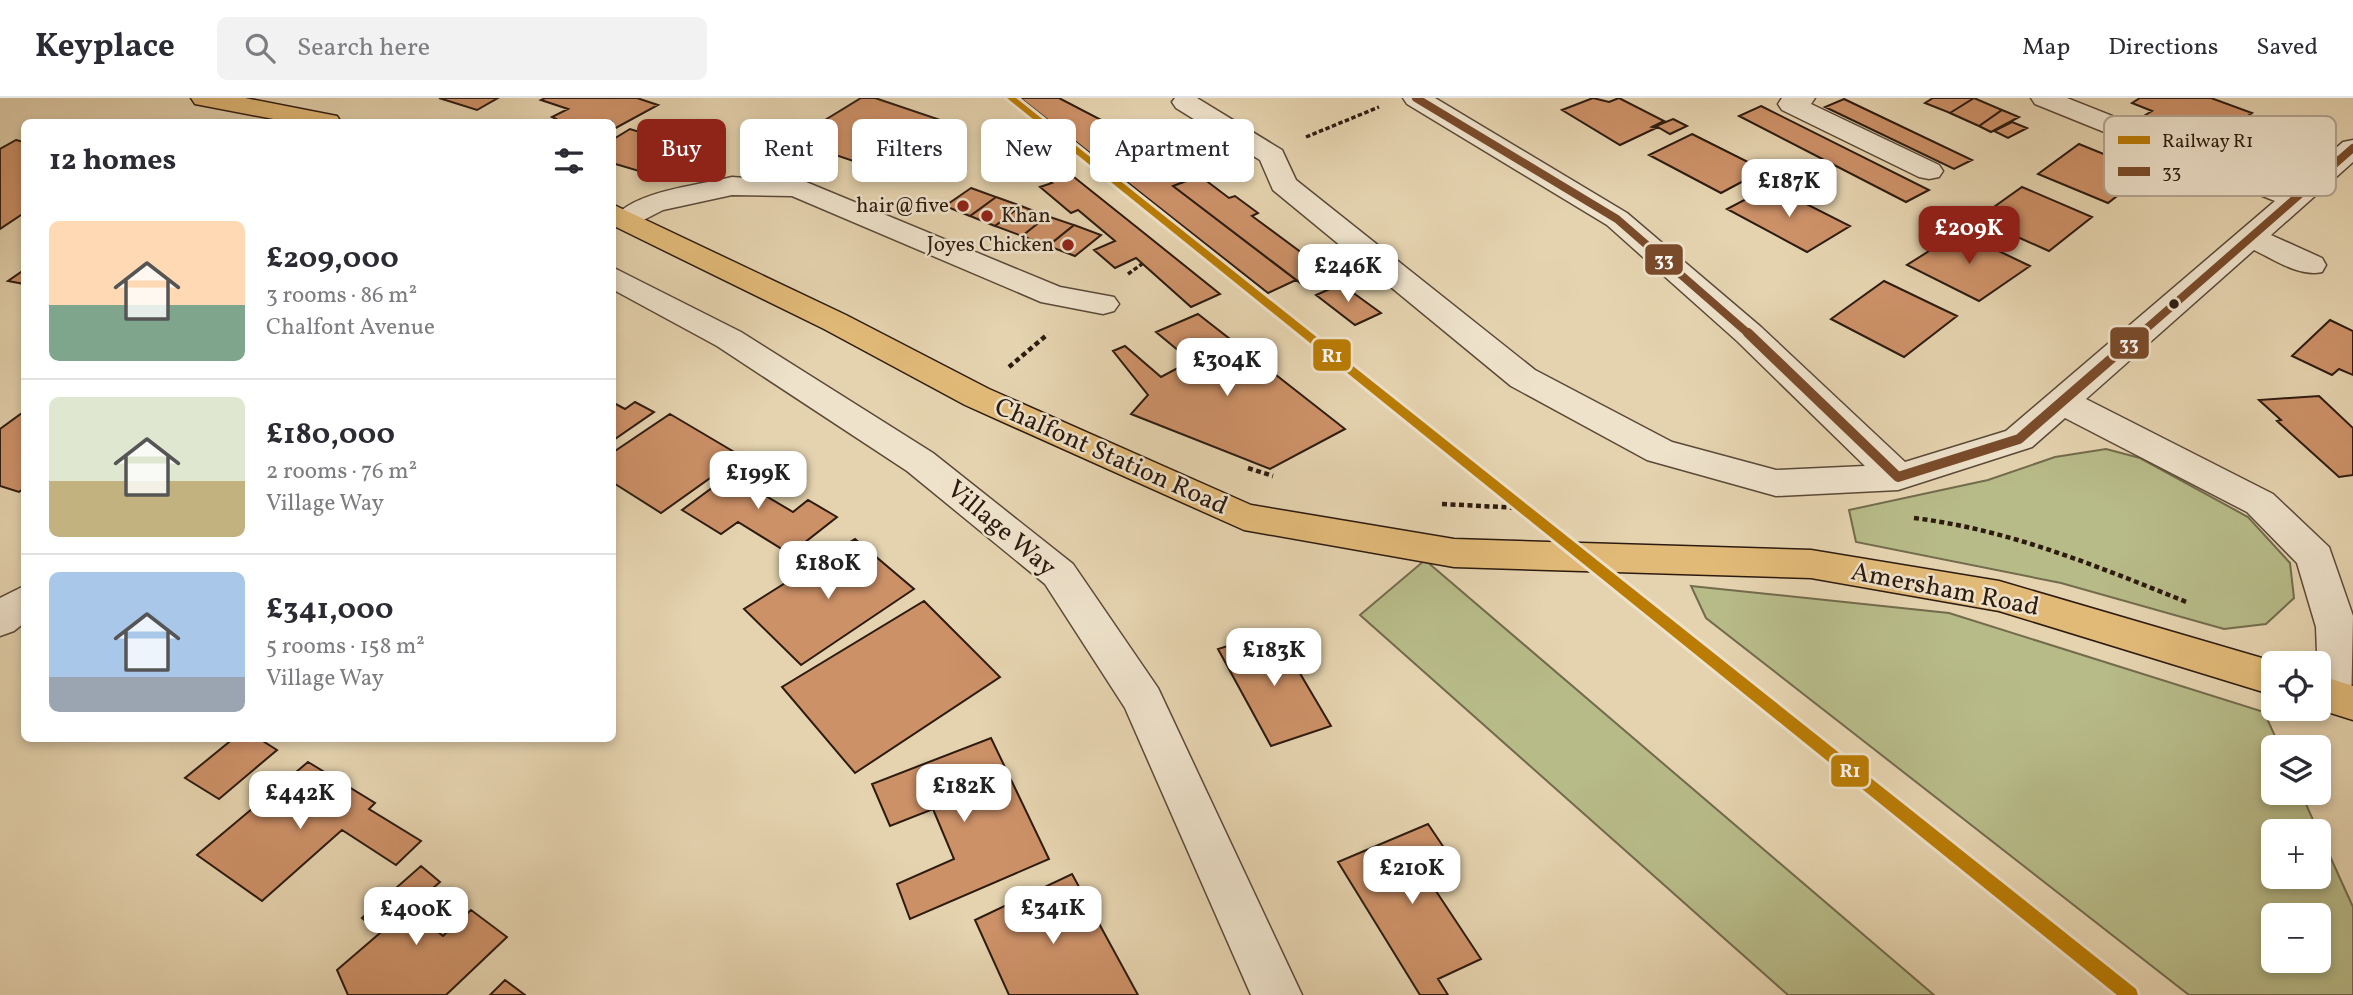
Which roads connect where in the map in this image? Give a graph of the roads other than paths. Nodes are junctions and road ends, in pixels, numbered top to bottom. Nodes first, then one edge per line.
1 (204, 98) edge
2 (1802, 98) edge
3 (2044, 98) edge
4 (1403, 100) edge
5 (1185, 102) dead end
6 (312, 119) edge
7 (2104, 122) edge
8 (2353, 148) edge
9 (2336, 162) edge
10 (1929, 171) dead end
11 (2289, 196) edge
12 (2296, 196) edge
13 (2294, 198) junction
14 (620, 216) edge
15 (2250, 237) junction
16 (2311, 265) dead end
17 (616, 278) edge
18 (1103, 304) dead end
19 (2063, 402) junction
20 (1898, 477) junction
21 (1649, 558) joint
22 (21, 603) edge
23 (0, 620) edge
24 (2345, 630) edge
25 (2261, 674) edge
26 (2336, 697) edge
27 (1277, 995) edge

1 - 6 main road
2 - 10 street
3 - 7 street
4 - 20 street
5 - 20 street
8 - 9 street
11 - 13 street
12 - 13 street
13 - 15 street
14 - 18 street
14 - 21 main road, Chalfont Station Road
15 - 16 street
15 - 19 street
17 - 27 street, Village Way
19 - 20 street
19 - 24 street
21 - 25 main road, Amersham Road
22 - 23 street
24 - 26 street

